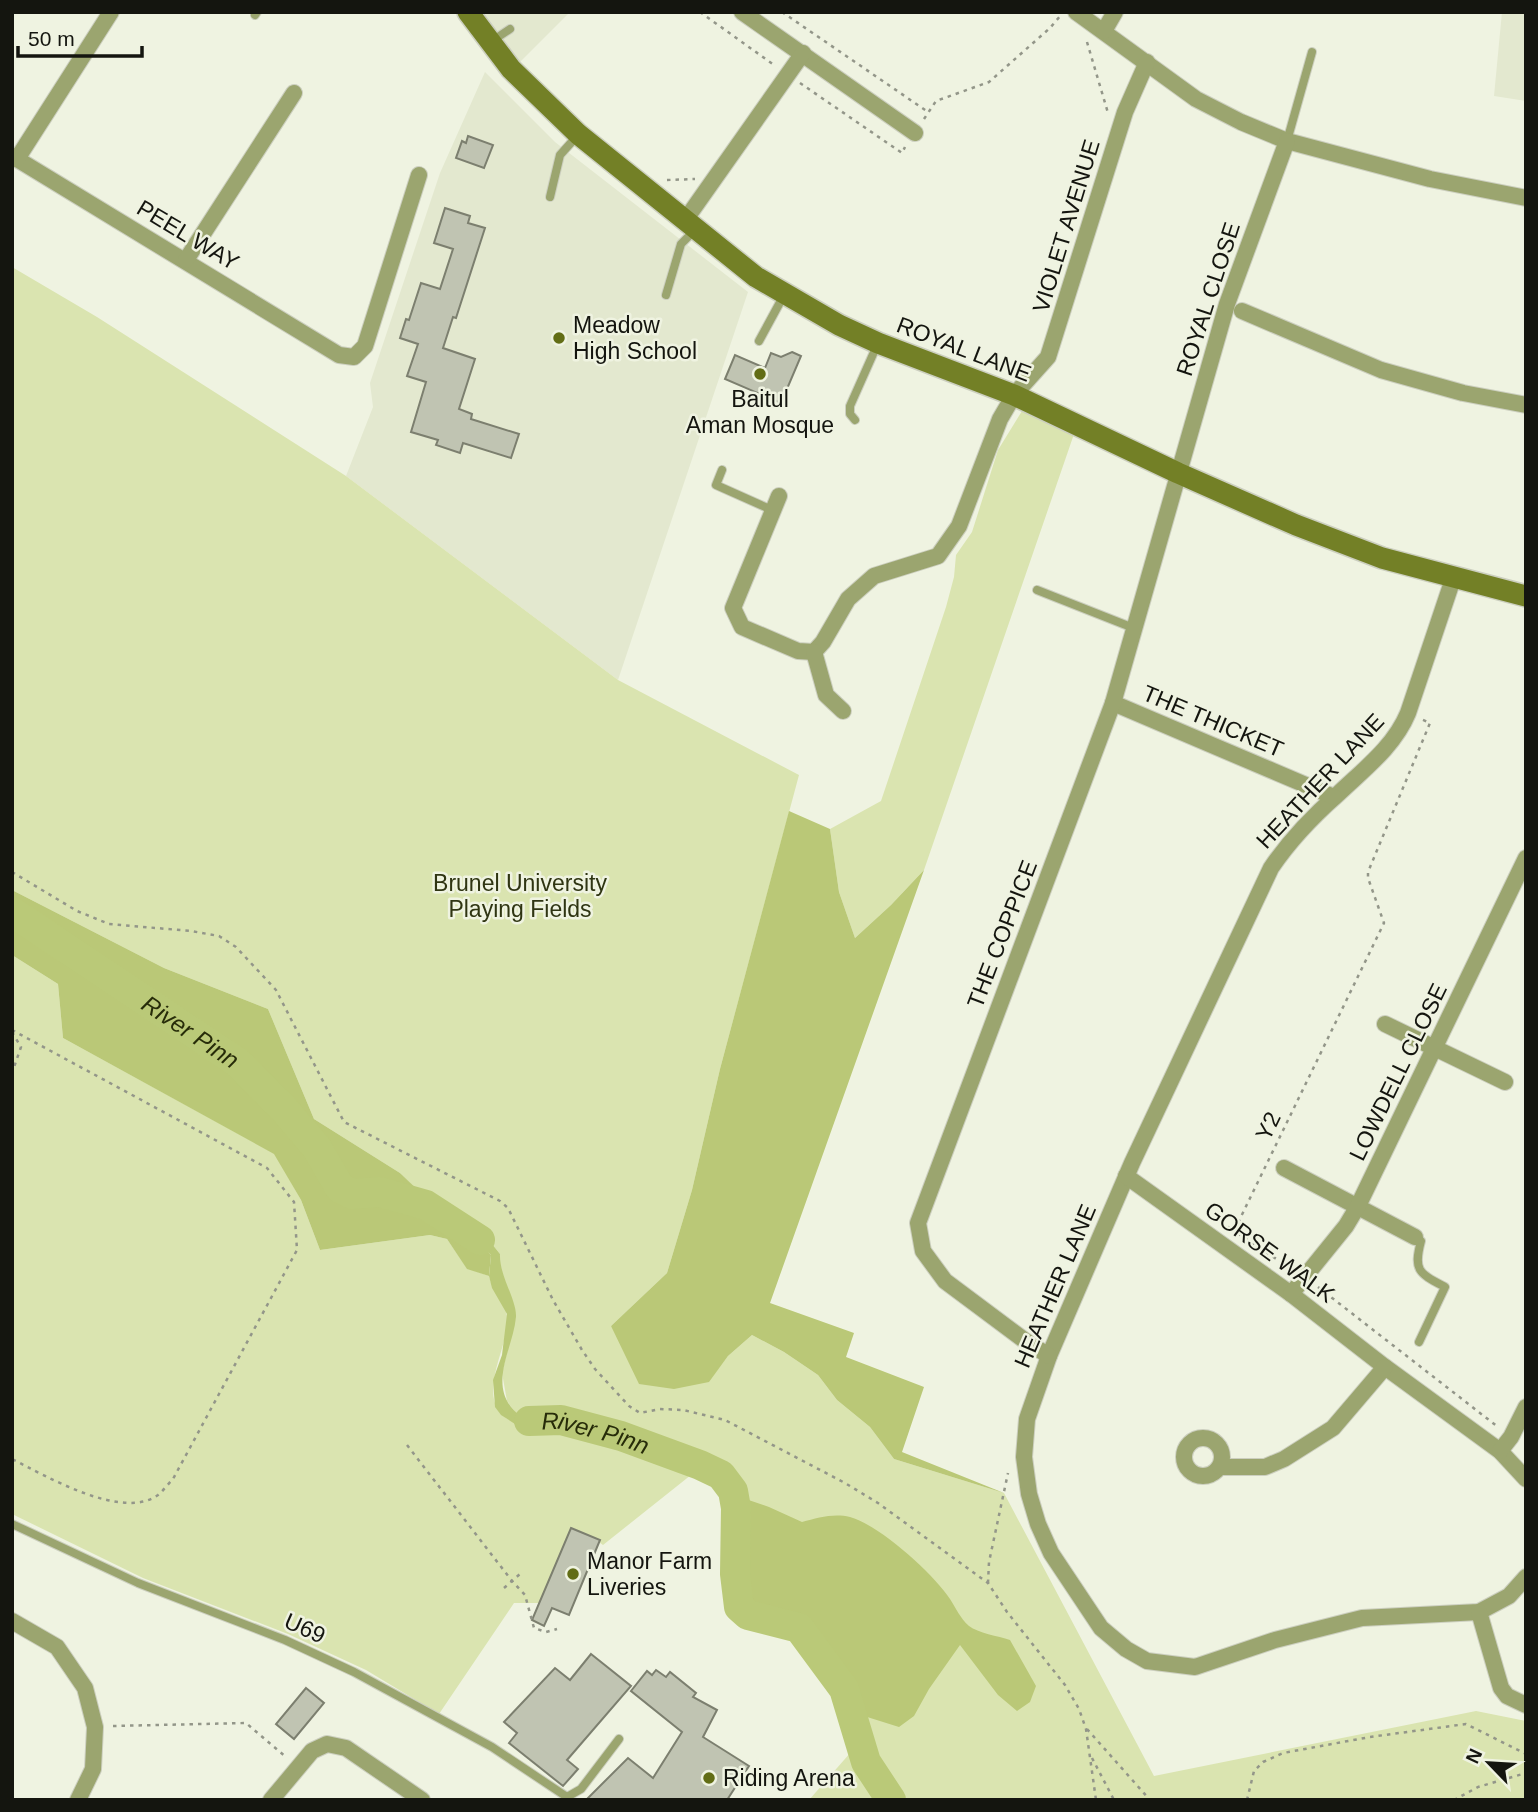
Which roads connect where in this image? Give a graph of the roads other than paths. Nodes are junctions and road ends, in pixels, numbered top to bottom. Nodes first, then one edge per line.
1 (111, 12) edge
2 (468, 12) edge
3 (742, 12) edge
4 (1115, 12) edge
5 (1071, 18) edge
6 (510, 29) dead end
7 (1104, 31) junction
8 (490, 43) junction
9 (1312, 52) dead end
10 (803, 53) junction
11 (1147, 62) junction
12 (294, 93) dead end
13 (915, 133) road end
14 (578, 134) junction
15 (1287, 141) junction
16 (15, 158) edge
17 (419, 175) dead end
18 (550, 197) dead end
19 (1526, 198) edge
20 (691, 223) junction
21 (186, 260) junction
22 (666, 295) dead end
23 (784, 295) junction
24 (1242, 311) dead end
25 (759, 341) dead end
26 (878, 343) junction
27 (1014, 395) junction
28 (1526, 405) edge
29 (855, 420) dead end
30 (722, 470) dead end
31 (1178, 473) junction
32 (776, 503) joint
33 (1453, 579) junction
34 (1037, 590) dead end
35 (1526, 596) edge
36 (1136, 629) junction
37 (814, 652) junction
38 (1113, 703) junction
39 (843, 711) dead end
40 (1334, 797) junction
41 (1526, 858) edge
42 (1385, 1024) dead end
43 (1435, 1049) junction
44 (1505, 1082) dead end
45 (1284, 1168) dead end
46 (1126, 1176) junction
47 (1358, 1206) junction
48 (1415, 1237) joint
49 (1291, 1294) junction
50 (1419, 1342) dead end
51 (1049, 1356) junction
52 (1385, 1367) junction
53 (1526, 1407) edge
54 (1500, 1451) junction
55 (1220, 1467) dead end
56 (1526, 1479) edge
57 (12, 1524) edge
58 (1526, 1577) edge
59 (1479, 1612) junction
60 (12, 1621) edge
61 (1526, 1705) edge
62 (619, 1739) dead end
63 (78, 1800) edge
64 (271, 1800) edge
65 (422, 1800) edge

1 - 16 street
2 - 8 street, ROYAL LANE
3 - 10 street
4 - 7 street
5 - 7 street
6 - 8 lane
7 - 11 street
8 - 14 street, ROYAL LANE
9 - 15 lane
10 - 13 street
10 - 20 street
11 - 15 street
11 - 27 street, VIOLET AVENUE
12 - 21 street
14 - 18 lane
14 - 20 street, ROYAL LANE
15 - 19 street
15 - 31 street, ROYAL CLOSE
16 - 21 street, PEEL WAY
17 - 21 street, PEEL WAY
20 - 22 lane
20 - 23 street, ROYAL LANE
23 - 25 lane
23 - 26 street, ROYAL LANE
24 - 28 street
26 - 27 street, ROYAL LANE
26 - 29 lane
27 - 31 street, ROYAL LANE
27 - 37 street, VIOLET AVENUE
30 - 32 lane
31 - 33 street, ROYAL LANE
31 - 36 street, THE COPPICE
32 - 37 street
33 - 35 street, ROYAL LANE
33 - 40 street, HEATHER LANE
34 - 36 lane
36 - 38 street, THE COPPICE
37 - 39 street
38 - 40 street, THE THICKET
38 - 51 street, THE COPPICE
40 - 46 street, HEATHER LANE
41 - 43 street, LOWDELL CLOSE
42 - 43 street
43 - 44 street
43 - 47 street, LOWDELL CLOSE
45 - 47 street
46 - 49 street, GORSE WALK
46 - 51 street, HEATHER LANE
47 - 48 street
47 - 49 street, LOWDELL CLOSE
48 - 50 lane
49 - 52 street, GORSE WALK
51 - 59 street, HEATHER LANE
52 - 54 street, GORSE WALK
52 - 55 street
53 - 54 street
54 - 56 street, GORSE WALK
57 - 62 lane, U69
58 - 59 street, HEATHER LANE
59 - 61 street
60 - 63 street
64 - 65 street

